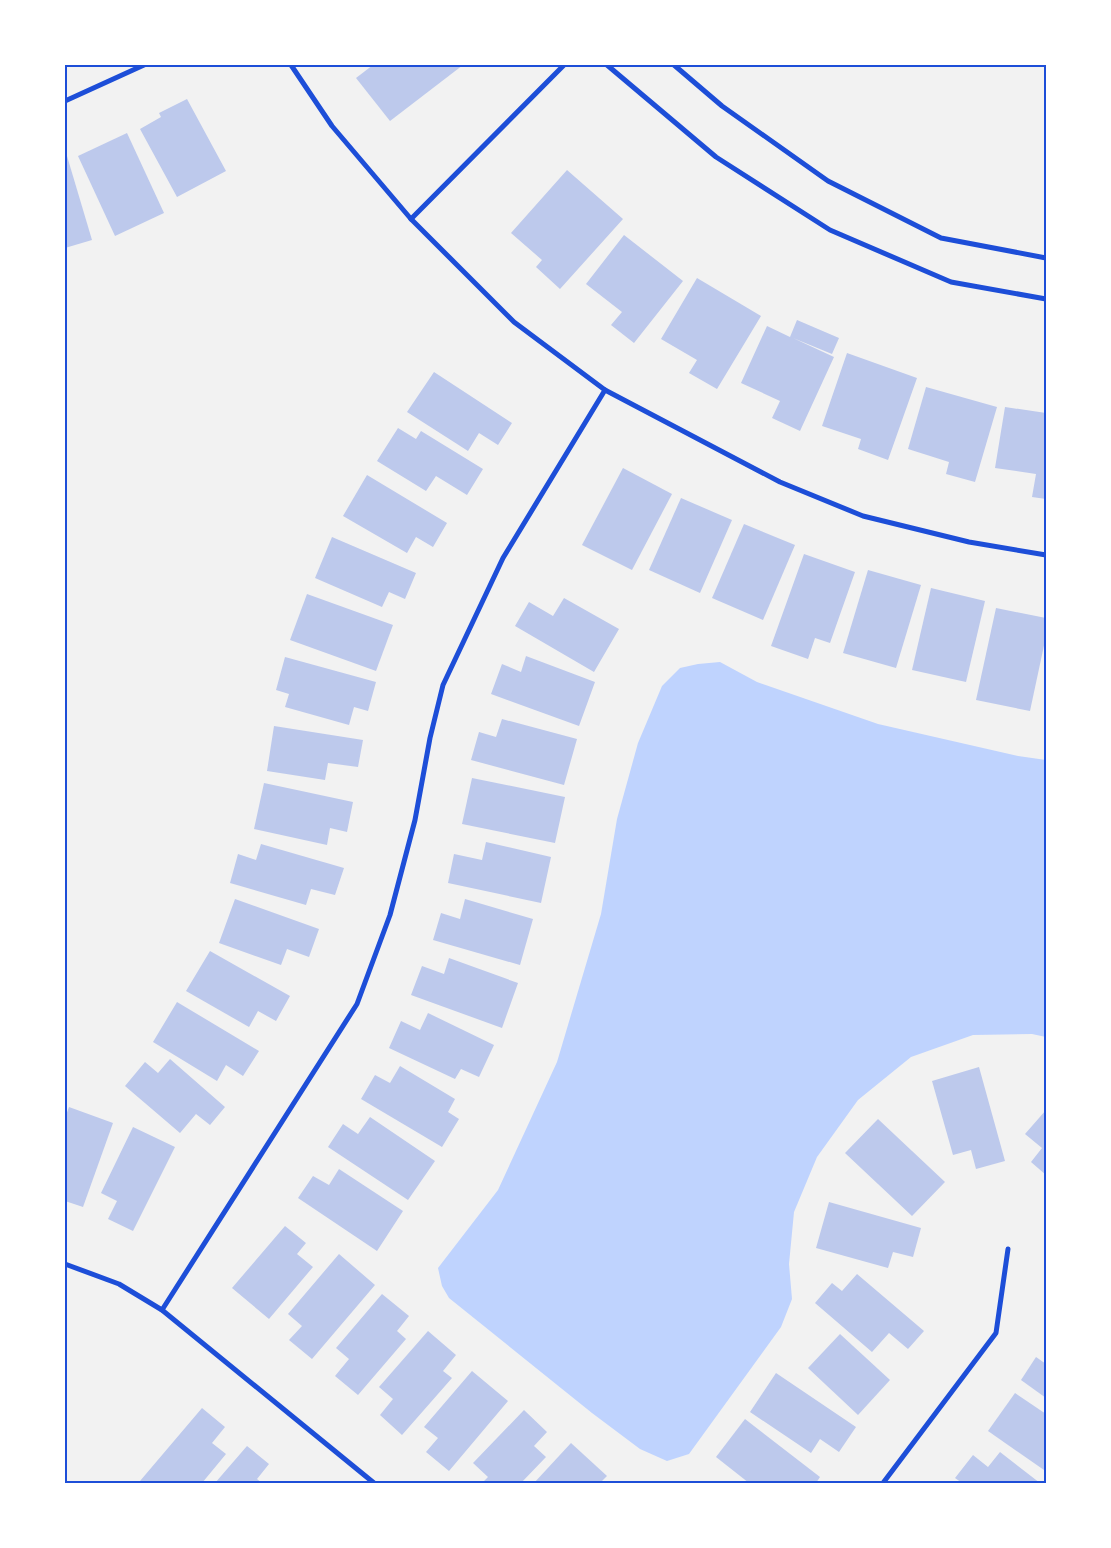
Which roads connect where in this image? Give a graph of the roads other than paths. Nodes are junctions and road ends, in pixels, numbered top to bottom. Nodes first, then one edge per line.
1 (144, 65) edge
2 (291, 65) edge
3 (564, 65) edge
4 (607, 65) edge
5 (674, 65) edge
6 (65, 101) edge
7 (411, 219) junction
8 (1046, 258) edge
9 (1046, 299) edge
10 (605, 390) junction
11 (1046, 555) edge
12 (1008, 1249) dead end
13 (65, 1264) edge
14 (162, 1310) junction
15 (374, 1483) edge
16 (882, 1483) edge

1 - 6 street
2 - 7 street
3 - 7 street
4 - 9 street
5 - 8 street
7 - 10 street
10 - 11 street
10 - 14 street
12 - 16 street
13 - 14 street
14 - 15 street

